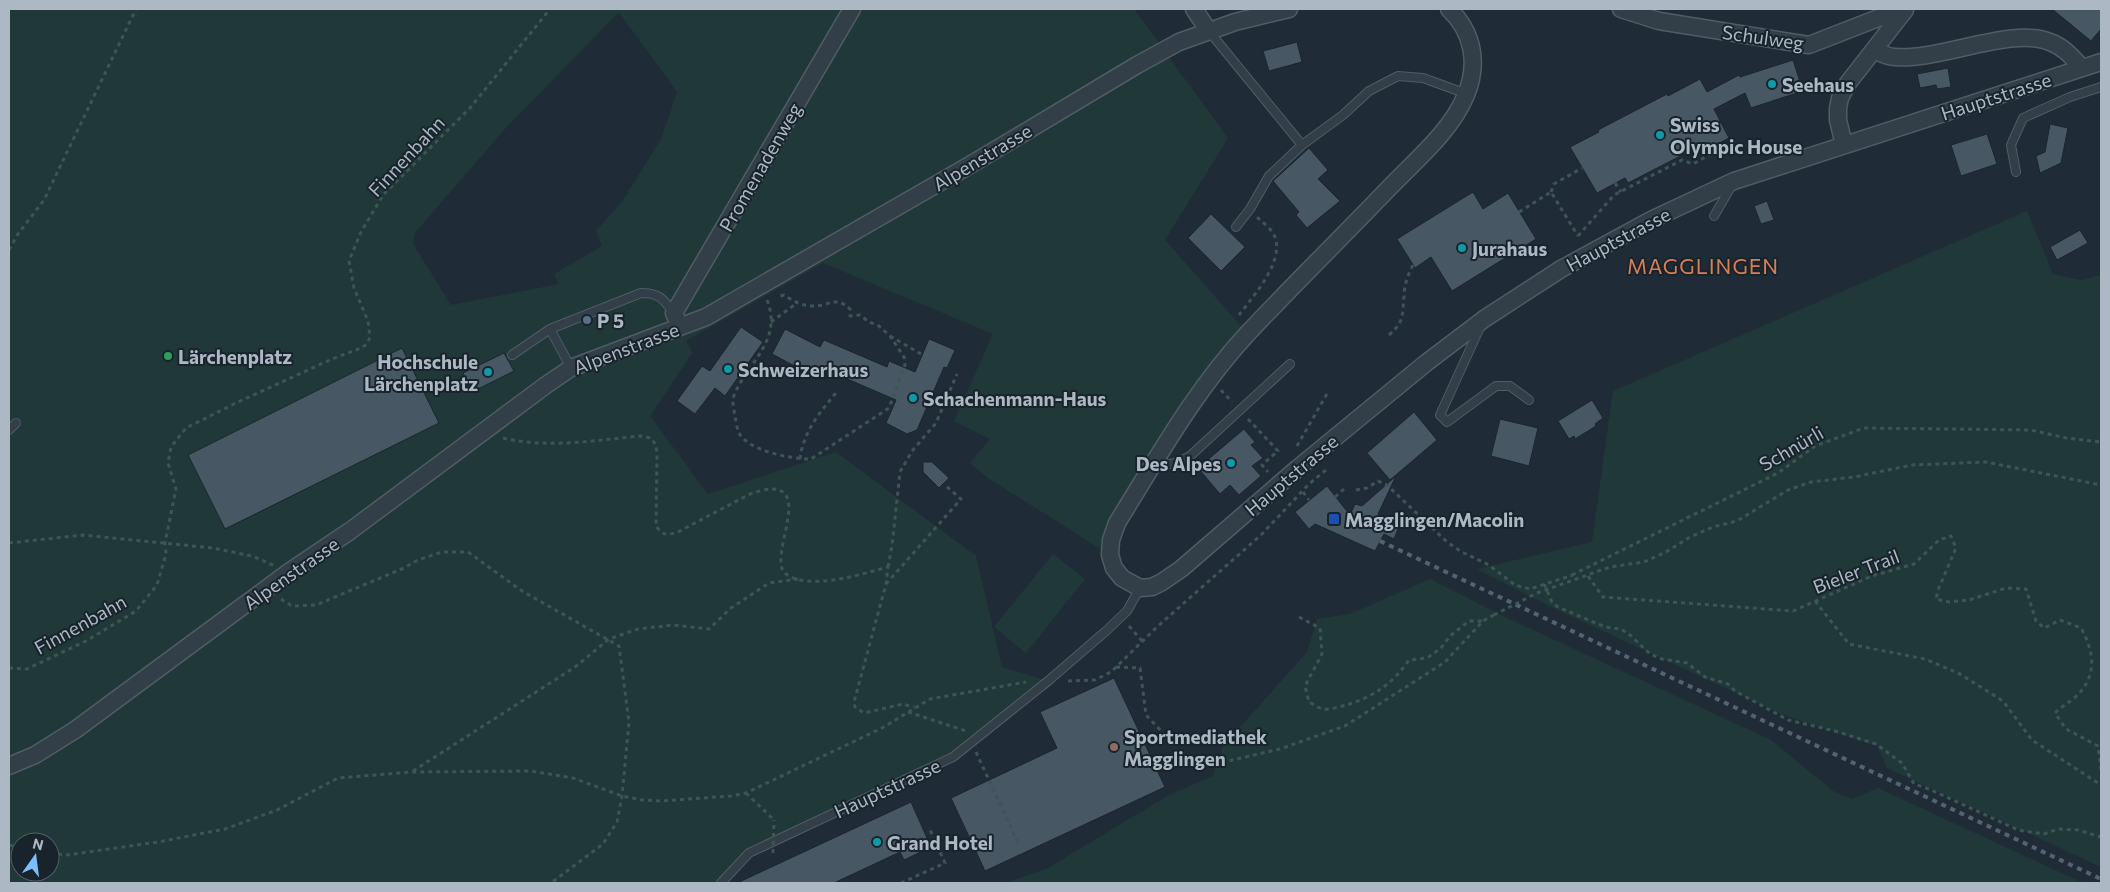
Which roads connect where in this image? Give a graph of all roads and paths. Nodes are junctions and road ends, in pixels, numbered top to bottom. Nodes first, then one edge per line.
1 (136, 9) edge
2 (550, 9) edge
3 (852, 9) edge
4 (1194, 9) edge
5 (1288, 9) edge
6 (1449, 9) edge
7 (1621, 9) edge
8 (1904, 11) edge
9 (1208, 30) junction
10 (1874, 50) junction
11 (2101, 62) edge
12 (2082, 68) junction
13 (2101, 87) edge
14 (1466, 94) junction
15 (1736, 140) dead end
16 (1302, 145) junction
17 (1844, 145) junction
18 (1582, 168) dead end
19 (2016, 172) dead end
20 (1734, 181) junction
21 (1615, 183) dead end
22 (1551, 192) junction
23 (1621, 192) junction
24 (1250, 209) junction
25 (1519, 212) dead end
26 (1714, 216) dead end
27 (1236, 227) dead end
28 (1578, 236) junction
29 (1582, 243) dead end
30 (9, 250) edge
31 (1413, 264) dead end
32 (797, 303) junction
33 (1484, 319) junction
34 (677, 320) junction
35 (1236, 320) dead end
36 (771, 322) junction
37 (550, 329) junction
38 (1389, 335) dead end
39 (890, 336) junction
40 (921, 354) dead end
41 (512, 355) dead end
42 (1290, 364) dead end
43 (571, 368) junction
44 (957, 374) dead end
45 (836, 392) dead end
46 (1222, 392) dead end
47 (1328, 392) dead end
48 (1530, 400) dead end
49 (1231, 401) dead end
50 (1248, 418) dead end
51 (16, 423) dead end
52 (9, 430) edge
53 (501, 437) dead end
54 (2101, 442) edge
55 (800, 459) junction
56 (1155, 462) junction
57 (1265, 462) dead end
58 (1298, 468) junction
59 (1326, 470) dead end
60 (2101, 485) edge
61 (946, 486) dead end
62 (1344, 489) dead end
63 (1356, 490) dead end
64 (1303, 492) junction
65 (1335, 497) dead end
66 (1309, 500) dead end
67 (9, 542) edge
68 (165, 543) junction
69 (888, 567) junction
70 (289, 572) junction
71 (1572, 575) junction
72 (1588, 576) junction
73 (798, 579) junction
74 (1577, 579) junction
75 (886, 584) junction
76 (1544, 584) junction
77 (1140, 588) junction
78 (1547, 590) junction
79 (280, 598) dead end
80 (1815, 601) junction
81 (1299, 618) dead end
82 (1483, 621) junction
83 (1128, 625) dead end
84 (609, 639) junction
85 (1143, 642) junction
86 (1116, 667) junction
87 (9, 668) edge
88 (1048, 681) junction
89 (1061, 681) dead end
90 (914, 707) junction
91 (908, 712) junction
92 (1164, 734) dead end
93 (970, 740) junction
94 (1199, 760) dead end
95 (9, 766) edge
96 (2101, 770) edge
97 (412, 772) junction
98 (2101, 785) edge
99 (746, 793) junction
100 (622, 796) junction
101 (930, 830) dead end
102 (2101, 837) edge
103 (1019, 845) dead end
104 (773, 853) dead end
105 (60, 854) edge
106 (551, 883) edge
107 (720, 883) edge
108 (901, 883) edge

1 - 30 path
2 - 68 path, Finnenbahn
3 - 34 street, Promenadenweg
4 - 9 street
5 - 9 street, Alpenstrasse
6 - 14 street
7 - 8 street, Schulweg
8 - 10 street
9 - 16 lane
9 - 34 street, Alpenstrasse
10 - 12 street
10 - 17 street
11 - 12 street, Hauptstrasse
12 - 17 street, Hauptstrasse
13 - 19 lane
14 - 16 lane
14 - 56 street
15 - 23 path
16 - 24 lane
17 - 20 street, Hauptstrasse
18 - 22 path
20 - 26 lane
20 - 33 street, Hauptstrasse
21 - 23 path
22 - 25 path
22 - 28 path
23 - 28 path
24 - 27 lane
24 - 35 path
28 - 29 path
31 - 38 path
32 - 36 path
32 - 36 path
32 - 39 path
33 - 48 lane
33 - 58 street, Hauptstrasse
34 - 37 lane
34 - 43 street, Alpenstrasse
36 - 55 path
37 - 41 lane
37 - 43 lane
39 - 40 path
39 - 55 path
42 - 56 lane
43 - 70 street, Alpenstrasse
44 - 69 path
45 - 55 path
46 - 49 path
47 - 58 path
50 - 57 path
51 - 52 lane
53 - 73 path
54 - 71 path, Schnürli
56 - 77 street
58 - 77 street, Hauptstrasse
59 - 64 path
60 - 72 path
61 - 75 path
62 - 65 path
63 - 76 path, Schnürli
64 - 66 path
64 - 85 path
67 - 68 path
68 - 70 path
68 - 87 path, Finnenbahn
69 - 73 path
69 - 75 path
70 - 95 street, Alpenstrasse
71 - 74 path
71 - 76 path, Schnürli
72 - 74 path
72 - 80 path, Bieler Trail
73 - 84 path
74 - 78 path
75 - 90 path
76 - 78 path
77 - 88 lane, Hauptstrasse
78 - 82 path, bridge
78 - 102 path
79 - 84 path
80 - 96 path, Bieler Trail
80 - 98 path
81 - 82 path
82 - 94 path
83 - 85 path
84 - 97 path
84 - 100 path
85 - 86 path
86 - 89 path
86 - 92 path
88 - 90 path
88 - 93 lane, Hauptstrasse
90 - 91 path
91 - 93 path
91 - 99 path
93 - 103 path
93 - 107 lane, Hauptstrasse
97 - 100 path
97 - 105 path
99 - 100 path
99 - 104 path, bridge
100 - 106 path
101 - 108 path

